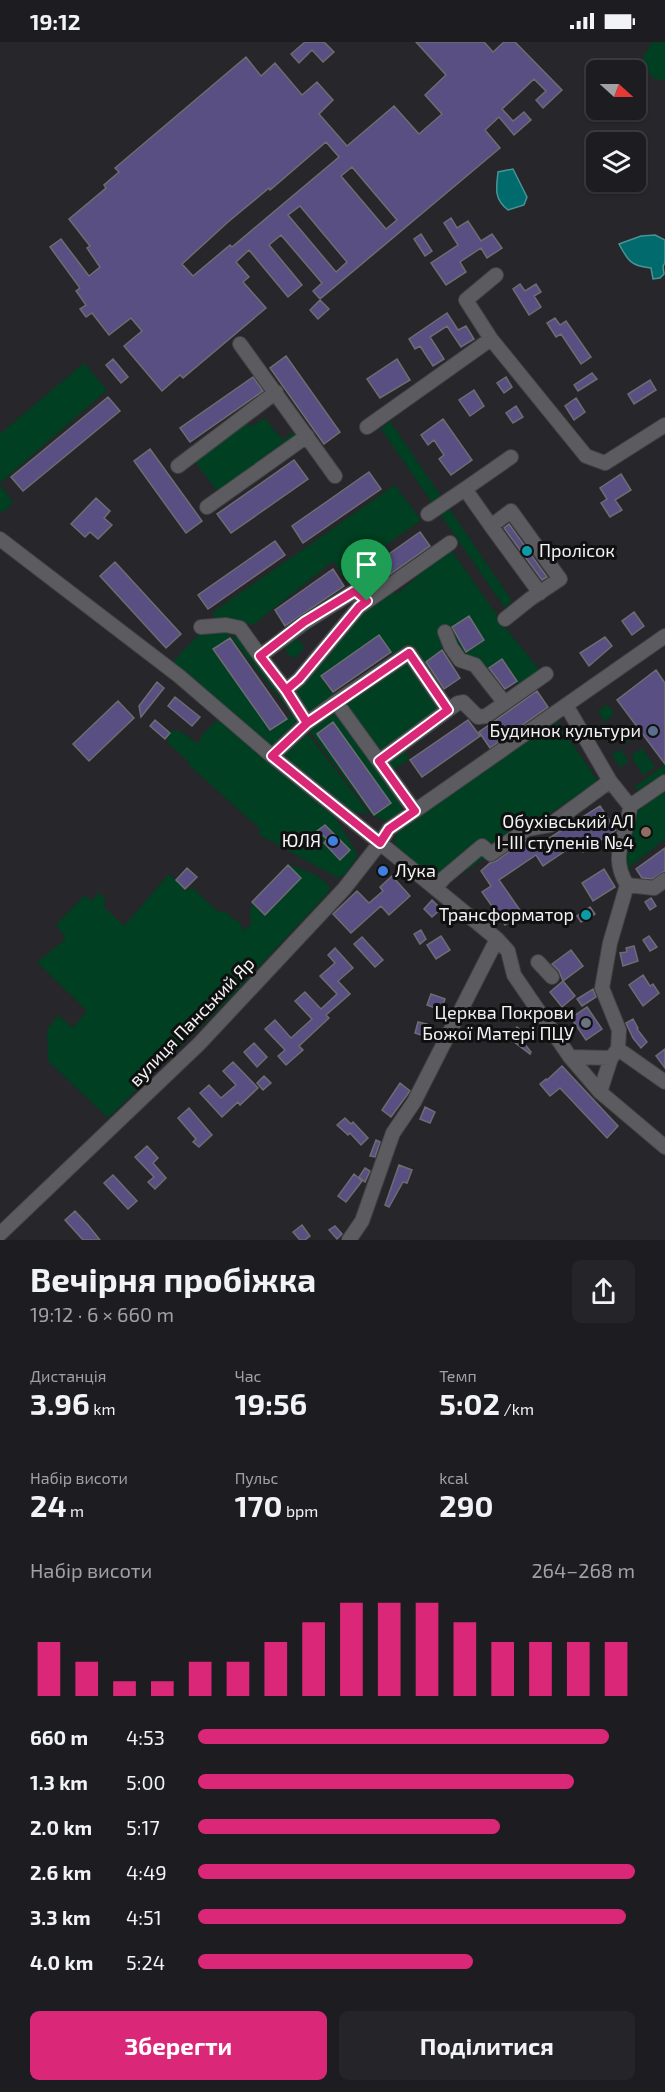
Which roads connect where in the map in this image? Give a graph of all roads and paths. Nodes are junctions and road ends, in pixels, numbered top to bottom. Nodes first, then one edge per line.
1 (496, 275) dead end
2 (491, 339) junction
3 (240, 344) dead end
4 (276, 392) junction
5 (665, 425) edge
6 (367, 427) dead end
7 (307, 436) junction
8 (511, 457) dead end
9 (178, 466) dead end
10 (335, 476) dead end
11 (465, 489) junction
12 (207, 507) dead end
13 (428, 514) dead end
14 (491, 526) junction
15 (0, 539) edge
16 (450, 543) dead end
17 (540, 593) junction
18 (367, 601) junction
19 (506, 619) dead end
20 (201, 627) dead end
21 (445, 632) dead end
22 (665, 636) edge
23 (260, 656) junction
24 (546, 675) dead end
25 (286, 690) junction
26 (336, 702) junction
27 (504, 702) junction
28 (566, 705) junction
29 (448, 710) junction
30 (307, 723) junction
31 (272, 756) junction
32 (379, 761) junction
33 (610, 782) junction
34 (665, 782) edge
35 (630, 806) junction
36 (415, 811) junction
37 (380, 843) junction
38 (665, 880) edge
39 (627, 885) junction
40 (436, 887) junction
41 (497, 939) junction
42 (538, 962) dead end
43 (552, 977) dead end
44 (615, 1053) junction
45 (570, 1057) junction
46 (665, 1082) edge
47 (600, 1092) junction
48 (665, 1147) edge
49 (0, 1234) edge
50 (349, 1240) edge

1 - 2 street
2 - 5 street
2 - 6 street
3 - 4 street
4 - 7 street
4 - 9 street
7 - 10 street
7 - 12 street
8 - 11 street
11 - 13 street
11 - 14 street
14 - 17 street
14 - 17 street
15 - 31 street
16 - 18 street
17 - 19 street
18 - 23 street
18 - 25 street
20 - 23 street
21 - 27 street
22 - 28 street, вулиця Панський Яр
23 - 25 street
24 - 27 street
25 - 30 street
26 - 29 street
26 - 30 street
26 - 32 street
27 - 29 street
28 - 33 street
28 - 36 street, вулиця Панський Яр
29 - 32 street
30 - 31 street
31 - 37 street
32 - 36 street
33 - 35 street
33 - 40 street
34 - 35 street
35 - 39 street
36 - 37 street, вулиця Панський Яр
37 - 40 street
37 - 49 street, вулиця Панський Яр
38 - 39 street
39 - 44 street
40 - 41 street
41 - 45 street
41 - 50 street
42 - 43 street
44 - 45 street
44 - 46 street
44 - 47 street
45 - 47 street
47 - 48 street

